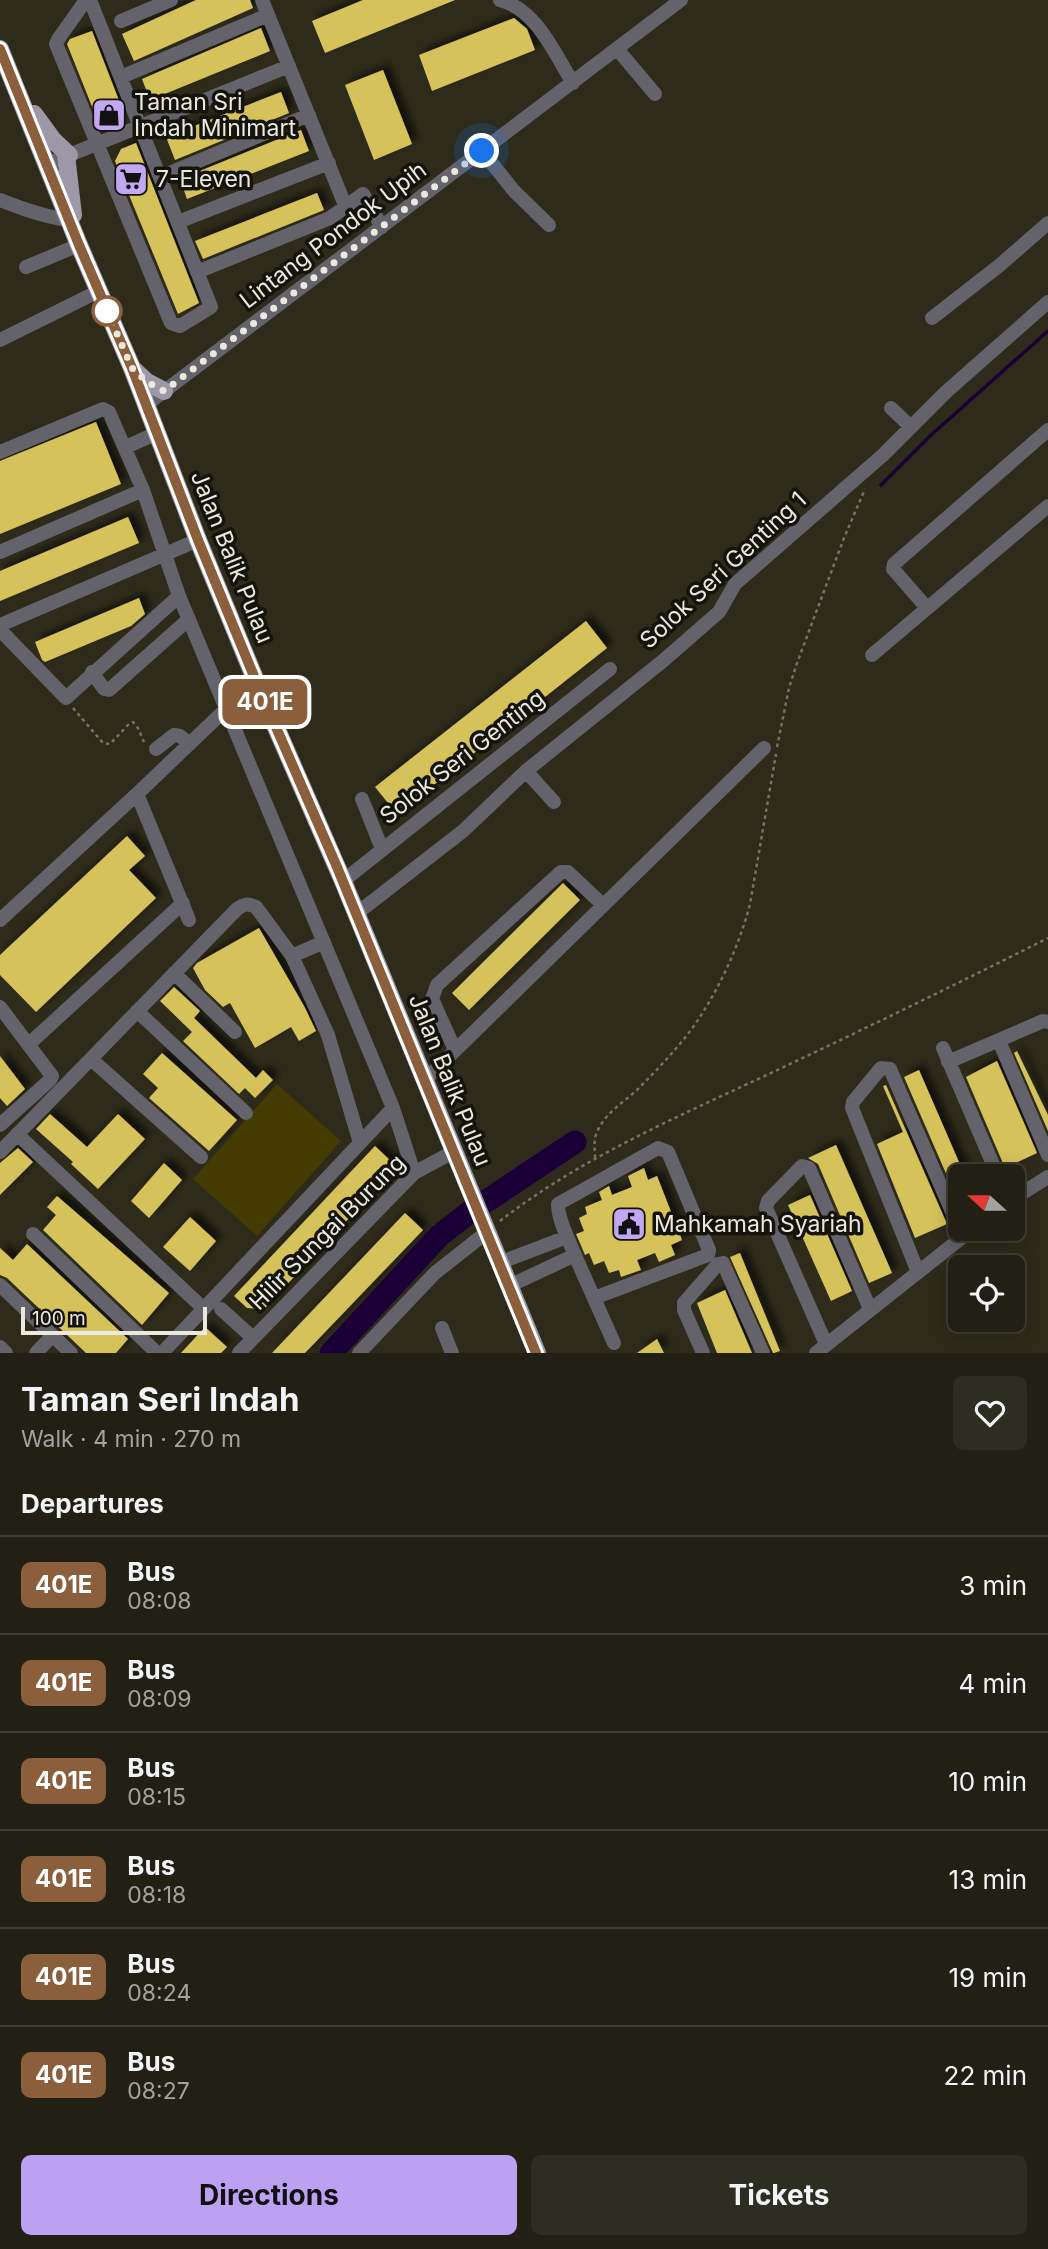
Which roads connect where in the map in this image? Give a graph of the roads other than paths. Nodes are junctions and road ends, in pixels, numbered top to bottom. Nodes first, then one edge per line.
1 (88, 0) edge
2 (171, 0) edge
3 (262, 0) edge
4 (500, 0) edge
5 (681, 0) edge
6 (268, 15) junction
7 (121, 21) dead end
8 (0, 49) edge
9 (618, 50) junction
10 (289, 66) junction
11 (121, 77) junction
12 (573, 83) junction
13 (18, 92) junction
14 (655, 94) dead end
15 (309, 116) junction
16 (140, 126) junction
17 (99, 143) junction
18 (482, 151) junction
19 (68, 155) junction
20 (328, 163) junction
21 (47, 164) junction
22 (160, 177) junction
23 (0, 200) edge
24 (345, 205) junction
25 (178, 222) junction
26 (1048, 223) edge
27 (549, 225) dead end
28 (382, 227) junction
29 (74, 233) junction
30 (26, 267) dead end
31 (197, 271) junction
32 (99, 291) junction
33 (1048, 302) edge
34 (932, 317) dead end
35 (0, 327) edge
36 (17, 332) junction
37 (0, 340) edge
38 (132, 368) junction
39 (164, 391) junction
40 (146, 405) junction
41 (891, 408) dead end
42 (910, 426) junction
43 (1048, 430) edge
44 (157, 433) junction
45 (125, 447) junction
46 (0, 452) edge
47 (143, 490) junction
48 (1048, 506) edge
49 (198, 540) junction
50 (0, 552) edge
51 (166, 554) junction
52 (179, 596) junction
53 (927, 608) junction
54 (189, 619) junction
55 (0, 625) edge
56 (0, 630) edge
57 (872, 655) dead end
58 (610, 669) dead end
59 (92, 672) junction
60 (258, 686) junction
61 (226, 709) junction
62 (190, 744) junction
63 (764, 748) dead end
64 (156, 749) road end
65 (526, 771) junction
66 (137, 794) junction
67 (362, 799) dead end
68 (554, 802) dead end
69 (382, 849) junction
70 (342, 881) junction
71 (183, 903) junction
72 (603, 905) junction
73 (356, 914) junction
74 (0, 920) edge
75 (190, 920) dead end
76 (324, 942) junction
77 (292, 956) junction
78 (174, 973) junction
79 (0, 1007) edge
80 (137, 1011) junction
81 (1045, 1022) edge
82 (235, 1032) dead end
83 (999, 1041) junction
84 (29, 1044) junction
85 (455, 1050) junction
86 (91, 1059) junction
87 (424, 1081) junction
88 (393, 1108) junction
89 (246, 1113) dead end
90 (0, 1125) edge
91 (18, 1134) junction
92 (360, 1143) junction
93 (0, 1152) edge
94 (453, 1152) junction
95 (1048, 1155) edge
96 (201, 1157) dead end
97 (993, 1164) edge
98 (414, 1173) junction
99 (1048, 1177) edge
100 (948, 1189) edge
101 (1026, 1191) edge
102 (486, 1232) junction
103 (33, 1234) dead end
104 (567, 1237) junction
105 (959, 1241) edge
106 (575, 1255) junction
107 (499, 1263) junction
108 (918, 1272) junction
109 (0, 1285) edge
110 (509, 1286) junction
111 (594, 1298) junction
112 (203, 1308) junction
113 (221, 1309) dead end
114 (870, 1309) junction
115 (442, 1328) dead end
116 (52, 1336) junction
117 (253, 1338) junction
118 (614, 1343) dead end
119 (0, 1347) edge
120 (821, 1349) edge
121 (6, 1353) edge
122 (36, 1353) edge
123 (71, 1353) edge
124 (160, 1353) edge
125 (239, 1353) edge
126 (359, 1353) edge
127 (452, 1353) edge
128 (537, 1353) edge
129 (703, 1353) edge
130 (763, 1353) edge

1 - 11 street
1 - 17 street
2 - 7 street
3 - 6 street
4 - 12 street
5 - 9 street, Lintang Pondok Upih
6 - 10 street
6 - 11 street
8 - 13 main road, Jalan Balik Pulau
9 - 12 street, Lintang Pondok Upih
9 - 14 street
10 - 15 street
10 - 16 street
11 - 16 street
12 - 18 street, Lintang Pondok Upih
13 - 19 main road
13 - 21 main road, Jalan Balik Pulau
15 - 20 street
15 - 22 street
16 - 17 street
16 - 22 street
17 - 19 street
17 - 31 street
18 - 27 street
18 - 28 street, Lintang Pondok Upih
19 - 21 street
19 - 29 main road
20 - 24 street
20 - 25 street
21 - 29 main road, Jalan Balik Pulau
22 - 25 street
23 - 29 street
24 - 28 street
24 - 31 street
25 - 31 street
26 - 34 street
28 - 39 street, Lintang Pondok Upih
29 - 30 street
29 - 32 main road, Jalan Balik Pulau
32 - 36 street
32 - 38 main road, Jalan Balik Pulau
33 - 42 street, Solok Seri Genting 1
35 - 36 street
36 - 37 street
38 - 39 main road
38 - 40 main road, Jalan Balik Pulau
39 - 40 street, Lintang Pondok Upih
40 - 44 main road, Jalan Balik Pulau
41 - 42 street
42 - 65 street, Solok Seri Genting 1
43 - 53 street
44 - 45 street
44 - 49 main road, Jalan Balik Pulau
45 - 46 street
45 - 47 street
47 - 50 street
47 - 51 street
48 - 53 street
49 - 51 street
49 - 60 main road, Jalan Balik Pulau
51 - 52 street
51 - 55 street
52 - 54 street
52 - 59 street
53 - 57 street
54 - 59 street
54 - 61 street
56 - 59 street
58 - 69 street, Solok Seri Genting
60 - 61 street
60 - 70 main road, Jalan Balik Pulau
61 - 62 street
61 - 76 street
62 - 64 street
62 - 66 street
63 - 72 street
65 - 68 street
65 - 73 street, Solok Seri Genting 1
66 - 71 street
66 - 74 street
67 - 69 street
69 - 70 street, Solok Seri Genting
70 - 73 main road, Jalan Balik Pulau
71 - 75 street
71 - 84 street
72 - 85 street
72 - 85 street
73 - 87 main road, Jalan Balik Pulau
76 - 77 street
76 - 88 street
77 - 78 street
77 - 92 street
78 - 80 street
78 - 82 street
79 - 84 street
80 - 86 street
80 - 89 street
81 - 83 street
83 - 95 street
83 - 97 street
84 - 90 street
85 - 87 street
86 - 91 street
86 - 96 street
87 - 94 main road, Jalan Balik Pulau
88 - 92 street
88 - 98 street
91 - 93 street
91 - 112 street
92 - 112 street
94 - 98 street, Hilir Sungai Burung
94 - 102 main road, Jalan Balik Pulau
98 - 117 street, Hilir Sungai Burung
99 - 101 street
100 - 108 street
102 - 107 main road, Jalan Balik Pulau
102 - 126 street
103 - 124 street
104 - 106 street
104 - 107 street
104 - 111 street
105 - 108 street
106 - 110 street
106 - 111 street
107 - 110 main road, Jalan Balik Pulau
108 - 114 street
109 - 116 street
110 - 128 main road, Jalan Balik Pulau
111 - 118 street
112 - 124 street
113 - 117 street
114 - 120 street
114 - 120 street
115 - 127 street
116 - 122 street
116 - 123 street
117 - 125 street, Hilir Sungai Burung
119 - 121 street
129 - 130 street

